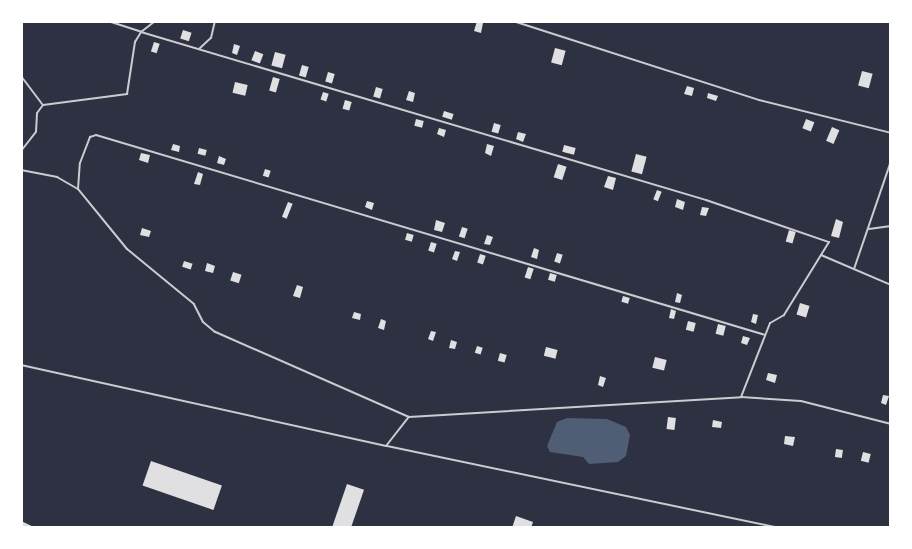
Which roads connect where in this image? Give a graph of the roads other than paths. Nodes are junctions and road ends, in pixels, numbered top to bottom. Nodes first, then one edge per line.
1 (108, 21) edge
2 (155, 21) edge
3 (215, 21) edge
4 (513, 21) edge
5 (141, 32) junction
6 (198, 49) junction
7 (21, 76) edge
8 (43, 105) junction
9 (891, 133) edge
10 (21, 151) edge
11 (891, 161) edge
12 (21, 170) edge
13 (78, 189) junction
14 (891, 226) edge
15 (868, 230) junction
16 (821, 255) junction
17 (854, 269) junction
18 (891, 285) edge
19 (765, 335) junction
20 (21, 365) edge
21 (741, 397) junction
22 (409, 417) junction
23 (891, 424) edge
24 (386, 446) junction
25 (781, 528) edge

1 - 5 lane
2 - 5 lane
3 - 6 lane
4 - 9 lane
5 - 6 lane
5 - 8 lane
6 - 16 lane
7 - 8 lane
8 - 10 lane
11 - 15 lane
12 - 13 lane
13 - 19 lane
13 - 22 lane
14 - 15 lane
15 - 17 lane
16 - 17 lane
16 - 19 lane
17 - 18 lane
19 - 21 lane
20 - 24 lane
21 - 22 lane
21 - 23 lane
22 - 24 lane
24 - 25 lane

